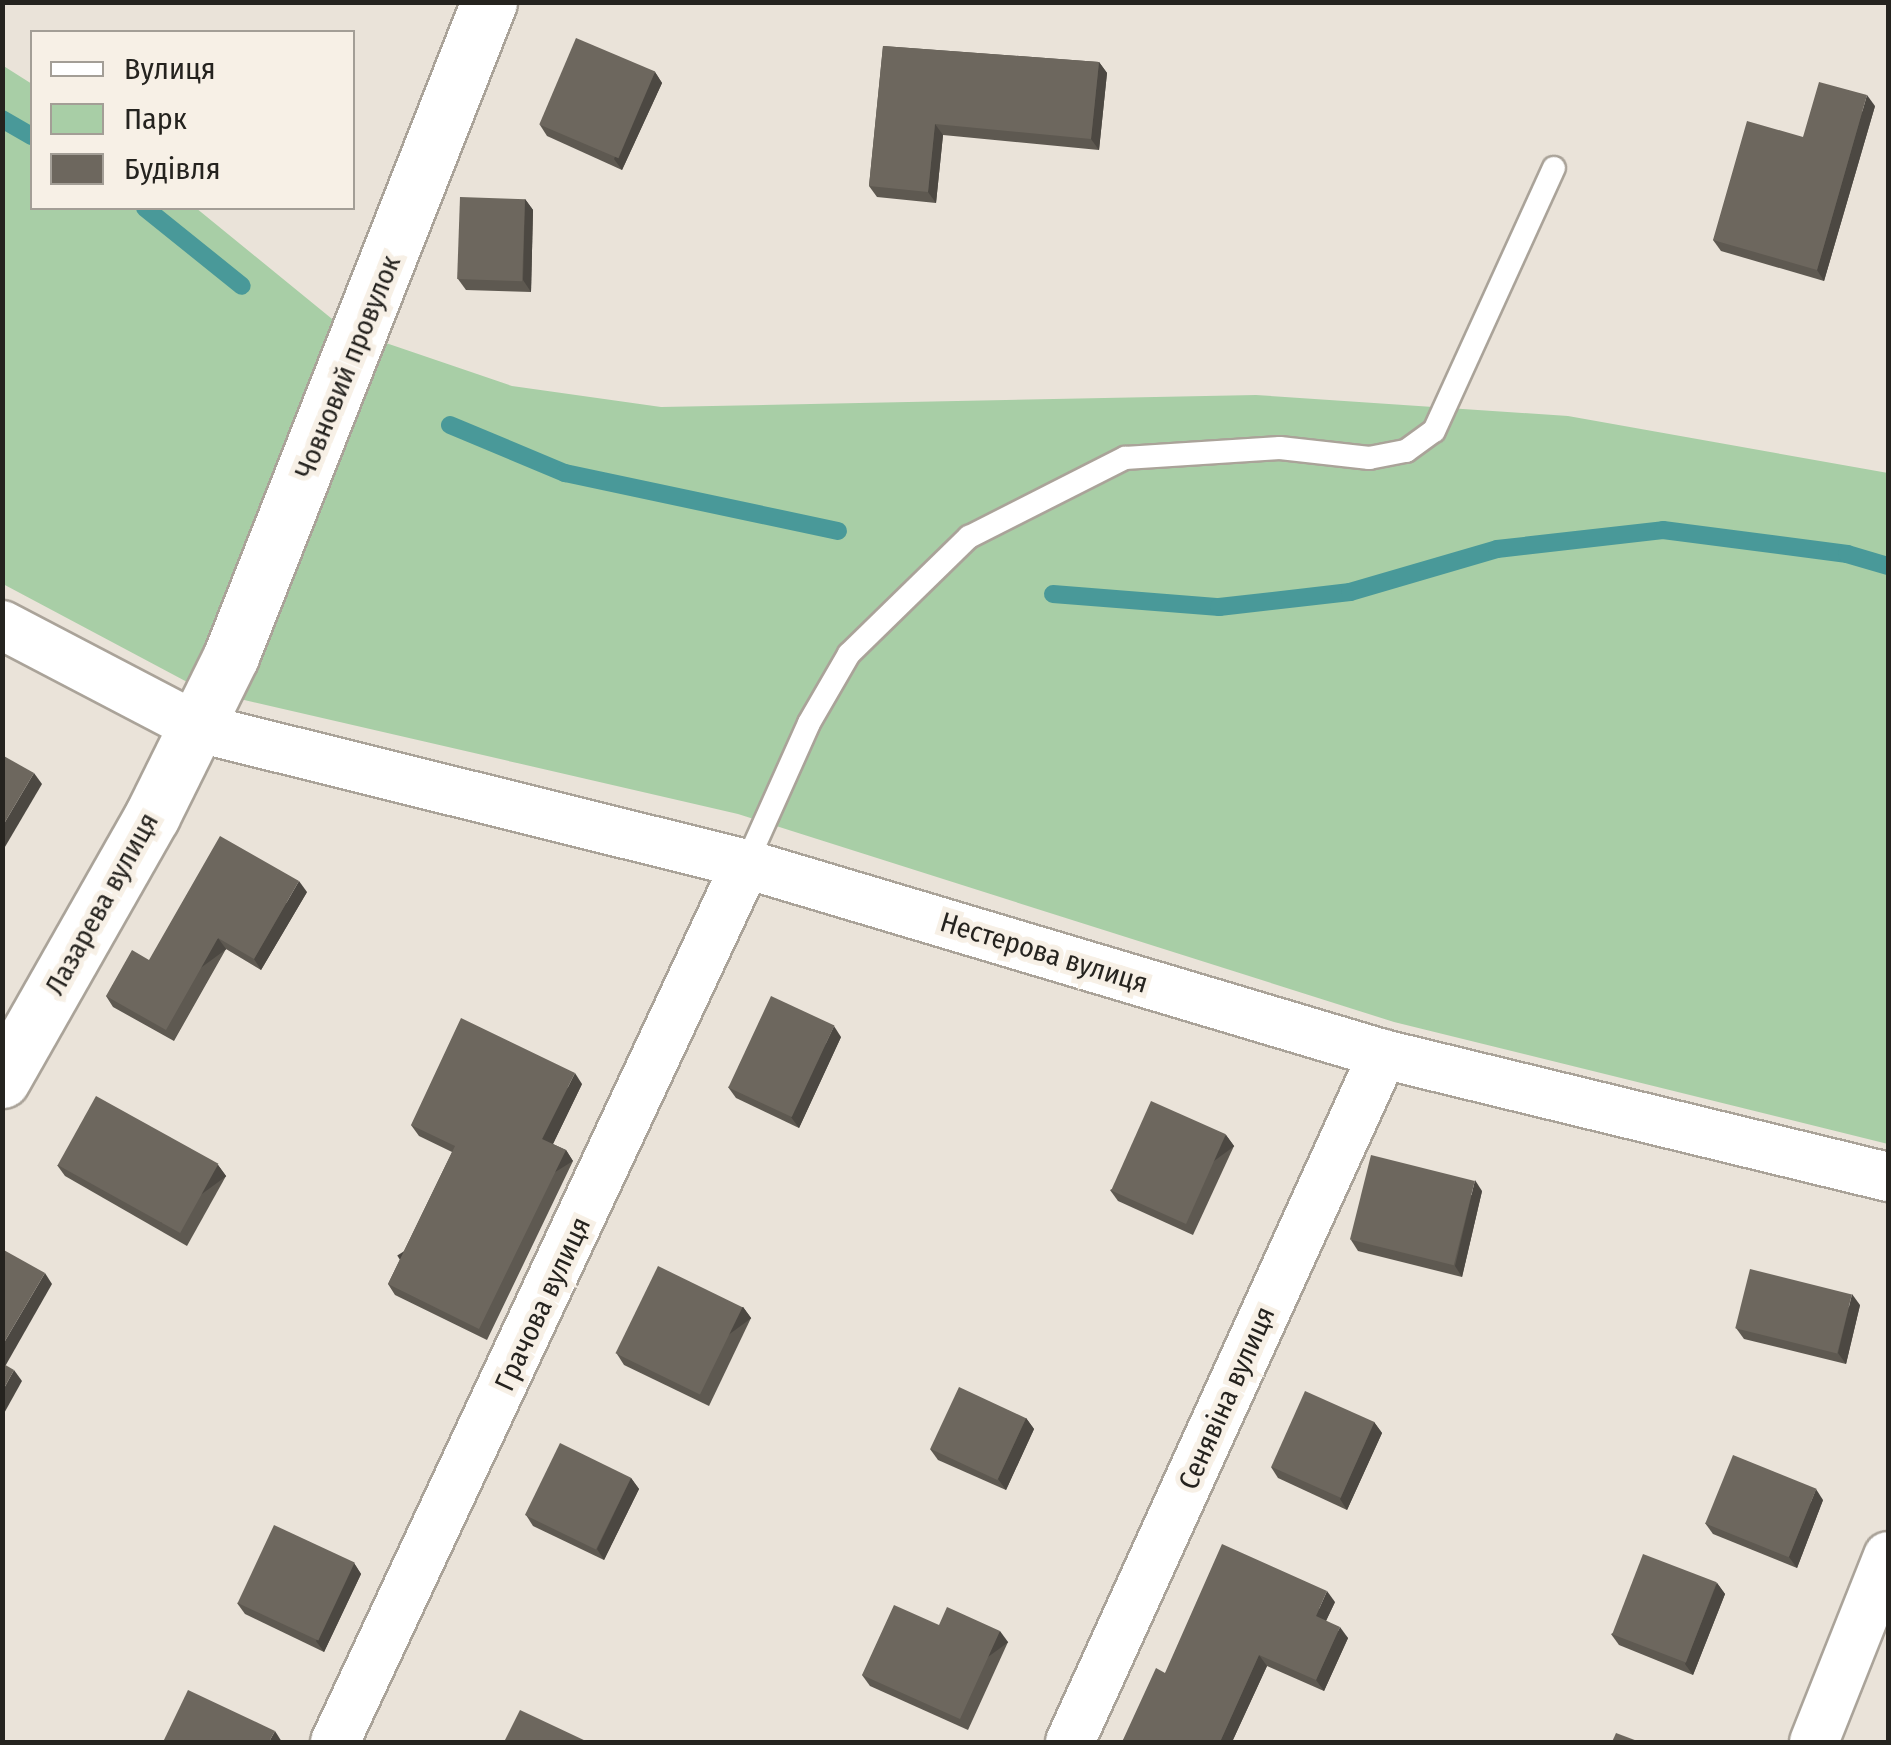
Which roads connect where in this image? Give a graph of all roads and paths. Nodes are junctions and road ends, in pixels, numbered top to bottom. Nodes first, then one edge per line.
1 (489, 2) edge
2 (1554, 168) dead end
3 (2, 625) edge
4 (198, 728) junction
5 (746, 864) junction
6 (1384, 1054) junction
7 (2, 1080) edge
8 (1888, 1178) edge
9 (1888, 1556) edge
10 (335, 1742) edge
11 (1070, 1742) edge
12 (1814, 1742) edge

1 - 4 street, Човновий провулок
2 - 5 lane
3 - 4 street, Нестерова вулиця
4 - 5 street, Нестерова вулиця
4 - 7 street, Лазарева вулиця
5 - 6 street, Нестерова вулиця
5 - 10 street, Грачова вулиця
6 - 8 street, Нестерова вулиця
6 - 11 street, Сенявіна вулиця
9 - 12 street

